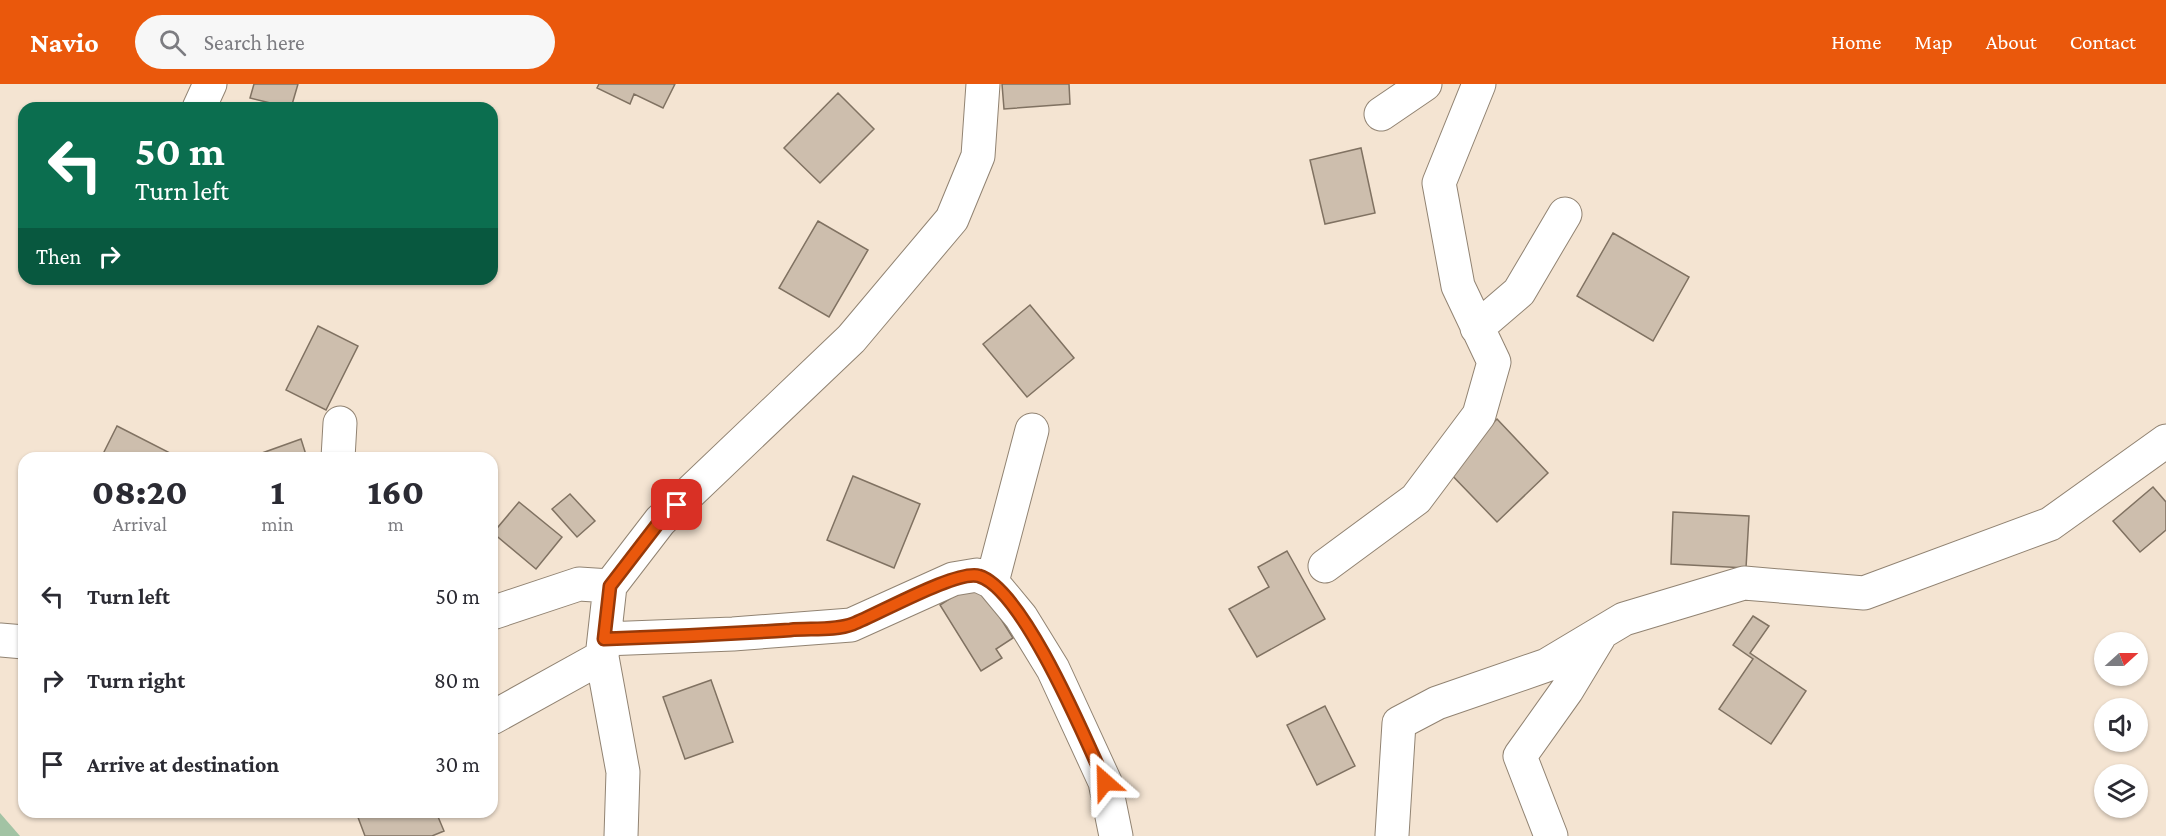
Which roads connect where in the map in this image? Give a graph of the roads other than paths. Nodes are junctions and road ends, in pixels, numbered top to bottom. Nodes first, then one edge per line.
1 (210, 84) edge
2 (983, 84) edge
3 (1425, 84) edge
4 (1479, 84) edge
5 (202, 102) edge
6 (1381, 114) dead end
7 (1565, 214) dead end
8 (1478, 328) junction
9 (340, 423) dead end
10 (1032, 430) dead end
11 (2166, 441) edge
12 (338, 452) edge
13 (1325, 566) dead end
14 (992, 582) junction
15 (610, 586) junction
16 (498, 611) edge
17 (1602, 632) junction
18 (0, 640) edge
19 (18, 642) edge
20 (603, 648) junction
21 (498, 714) edge
22 (1392, 835) edge
23 (621, 836) edge
24 (1116, 836) edge
25 (1551, 836) edge

1 - 5 street
2 - 15 street
3 - 6 street
4 - 8 street
7 - 8 street
8 - 13 street
9 - 12 street
10 - 14 street
11 - 17 street
14 - 20 street
14 - 24 street
15 - 16 street
15 - 20 street
17 - 22 street
17 - 25 street
18 - 19 street
20 - 21 street
20 - 23 street

